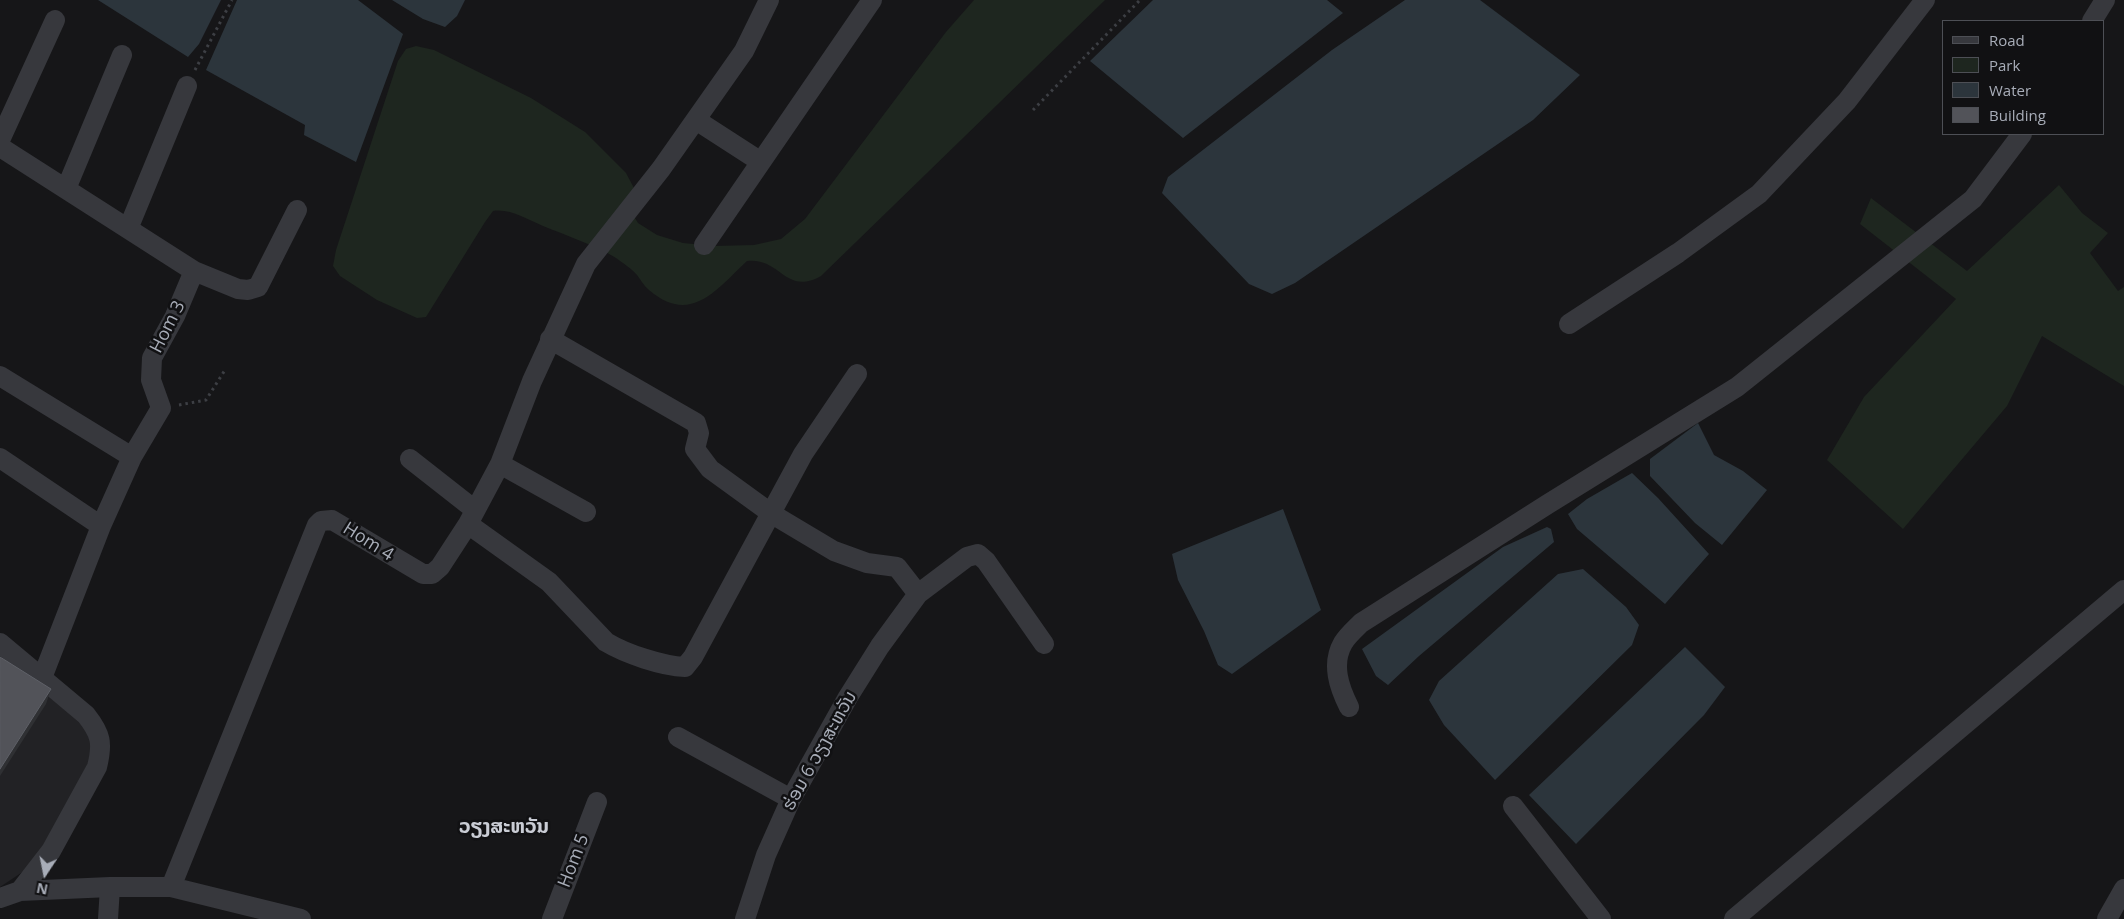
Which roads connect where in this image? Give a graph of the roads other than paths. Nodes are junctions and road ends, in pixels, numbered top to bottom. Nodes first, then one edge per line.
1 (769, 0) edge
2 (872, 0) edge
3 (1925, 0) edge
4 (2105, 0) edge
5 (55, 20) dead end
6 (2093, 20) edge
7 (122, 55) dead end
8 (187, 86) road end
9 (696, 120) junction
10 (2021, 135) edge
11 (0, 140) edge
12 (0, 147) edge
13 (761, 162) junction
14 (66, 190) junction
15 (297, 210) dead end
16 (128, 229) junction
17 (704, 245) dead end
18 (194, 271) junction
19 (1569, 324) dead end
20 (550, 339) junction
21 (858, 374) dead end
22 (0, 376) edge
23 (132, 457) junction
24 (0, 458) edge
25 (410, 459) dead end
26 (500, 464) junction
27 (586, 512) dead end
28 (772, 514) junction
29 (472, 517) junction
30 (101, 526) junction
31 (2124, 590) edge
32 (918, 594) junction
33 (0, 643) edge
34 (1044, 644) dead end
35 (42, 678) junction
36 (1349, 706) dead end
37 (678, 737) dead end
38 (791, 799) junction
39 (597, 802) dead end
40 (1513, 806) dead end
41 (110, 887) junction
42 (171, 887) junction
43 (2124, 889) edge
44 (20, 891) junction
45 (0, 898) edge
46 (108, 919) edge
47 (301, 919) edge
48 (552, 919) edge
49 (745, 919) edge
50 (1601, 919) edge
51 (1734, 919) edge
52 (2107, 919) edge

1 - 9 street, Hom 4
2 - 13 street
3 - 19 street
4 - 6 street
5 - 11 street
7 - 14 street
8 - 16 street
9 - 13 street
9 - 20 street, Hom 4
10 - 36 street
12 - 14 street
13 - 17 street
14 - 16 street
15 - 18 street
16 - 18 street
18 - 23 street, Hom 3
20 - 26 street, Hom 4
20 - 28 street
21 - 28 street
22 - 23 street
23 - 30 street
24 - 30 street
25 - 29 street
26 - 27 street
26 - 29 street, Hom 4
28 - 29 street
28 - 32 street
29 - 42 street, Hom 4
30 - 35 street
31 - 51 street
32 - 34 street, ຮ່ອມ 6 ວຽງສະຫວັນ
32 - 38 street, ຮ່ອມ 6 ວຽງສະຫວັນ
33 - 35 street
35 - 44 street
37 - 38 street
38 - 49 street, ຮ່ອມ 6 ວຽງສະຫວັນ
39 - 48 street, Hom 5
40 - 50 street
41 - 42 street
41 - 44 street
41 - 46 street
42 - 47 street
43 - 52 street
44 - 45 street

